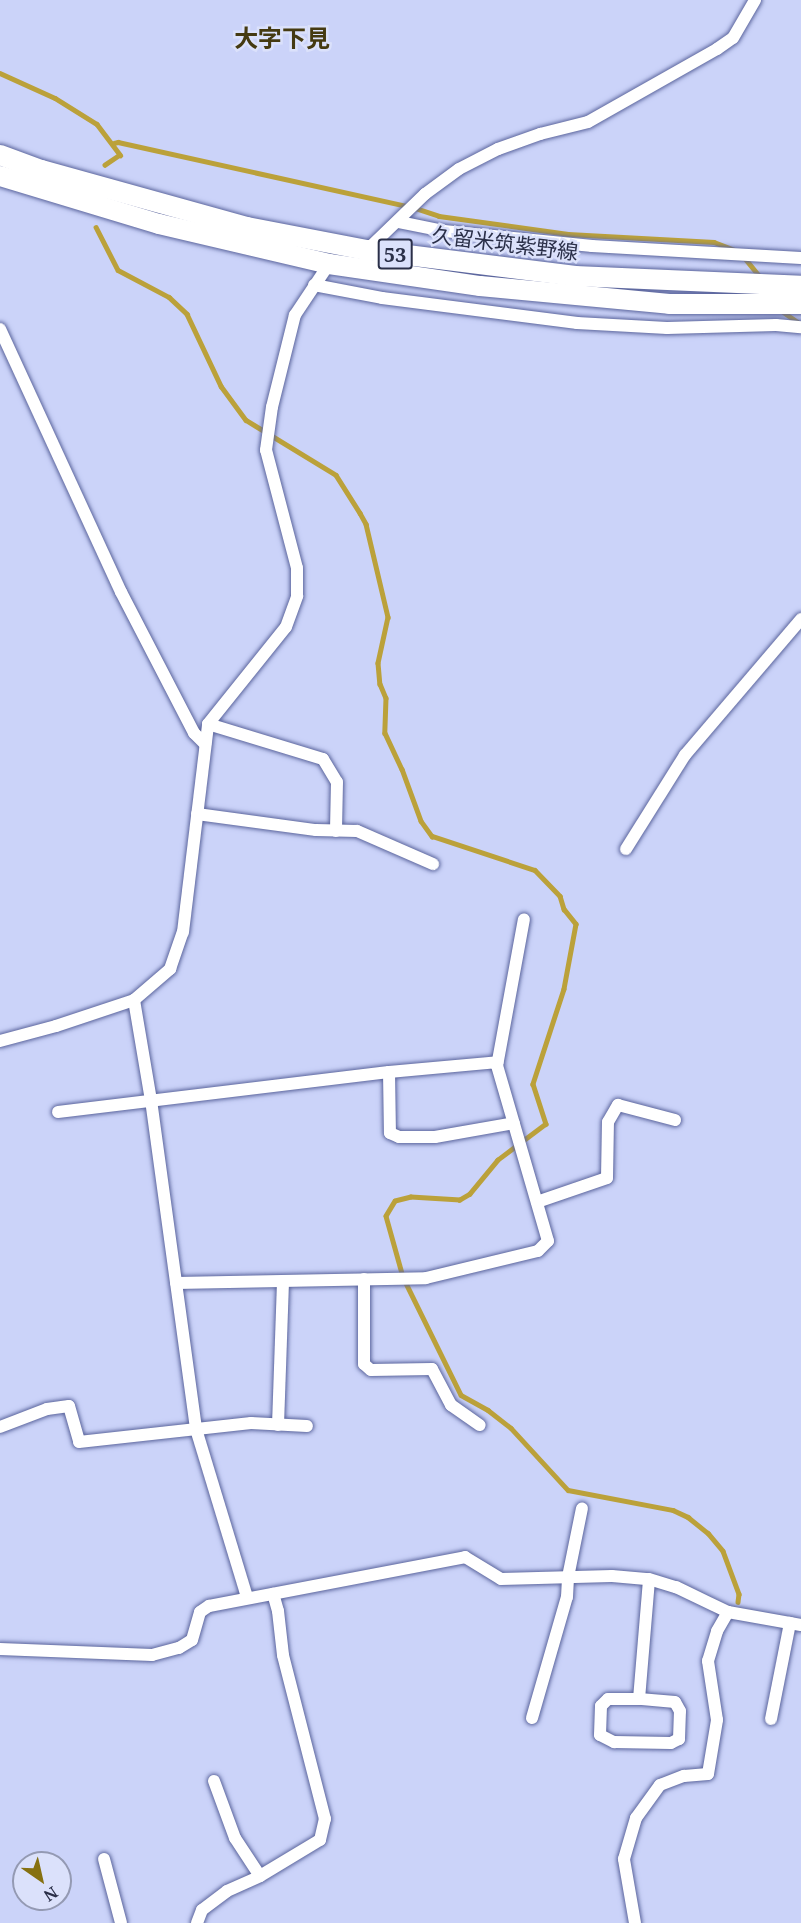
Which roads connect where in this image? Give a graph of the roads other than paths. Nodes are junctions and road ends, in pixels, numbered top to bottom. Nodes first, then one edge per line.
1 (755, 0) edge
2 (0, 155) edge
3 (0, 176) edge
4 (399, 222) junction
5 (367, 250) junction
6 (801, 258) edge
7 (329, 264) junction
8 (314, 285) junction
9 (801, 286) edge
10 (801, 304) edge
11 (801, 327) edge
12 (0, 329) edge
13 (801, 619) edge
14 (208, 724) junction
15 (205, 744) junction
16 (197, 814) junction
17 (336, 831) junction
18 (626, 849) dead end
19 (433, 864) dead end
20 (524, 919) dead end
21 (134, 1000) junction
22 (0, 1041) edge
23 (498, 1062) junction
24 (389, 1072) junction
25 (151, 1100) junction
26 (58, 1112) dead end
27 (675, 1120) dead end
28 (514, 1123) junction
29 (537, 1202) junction
30 (364, 1280) junction
31 (283, 1281) junction
32 (176, 1283) junction
33 (278, 1425) junction
34 (480, 1425) dead end
35 (307, 1426) dead end
36 (0, 1427) edge
37 (196, 1429) junction
38 (582, 1508) dead end
39 (568, 1577) junction
40 (648, 1579) junction
41 (273, 1594) junction
42 (246, 1598) junction
43 (728, 1612) junction
44 (796, 1624) edge
45 (0, 1649) edge
46 (639, 1699) junction
47 (532, 1718) dead end
48 (771, 1719) dead end
49 (214, 1781) dead end
50 (104, 1859) dead end
51 (260, 1876) junction
52 (121, 1923) edge
53 (197, 1923) edge
54 (635, 1923) edge

1 - 4 street
2 - 5 main road, 久留米筑紫野線 / 53
3 - 7 main road, 久留米筑紫野線 / 53
4 - 5 street
4 - 6 street
5 - 9 main road, 久留米筑紫野線 / 53
7 - 8 street
7 - 10 main road, 久留米筑紫野線 / 53
8 - 11 street
8 - 14 street
12 - 15 street
13 - 18 street
14 - 15 street
14 - 17 street
15 - 16 street
16 - 17 street
16 - 21 street
17 - 19 street
20 - 23 street
21 - 22 street
21 - 25 street
23 - 24 street
23 - 28 street
24 - 25 street
24 - 28 street
25 - 26 street
25 - 32 street
27 - 29 street
28 - 29 street
29 - 30 street
30 - 31 street
30 - 34 street
31 - 32 street
31 - 33 street
32 - 37 street
33 - 35 street
33 - 37 street
36 - 37 street
37 - 42 street
38 - 39 street
39 - 40 street
39 - 41 street
39 - 47 street
40 - 43 street
40 - 46 street
41 - 42 street
41 - 51 street
42 - 45 street
43 - 44 street
43 - 54 street
44 - 48 street
46 - 46 street
49 - 51 street
50 - 52 street
51 - 53 street

